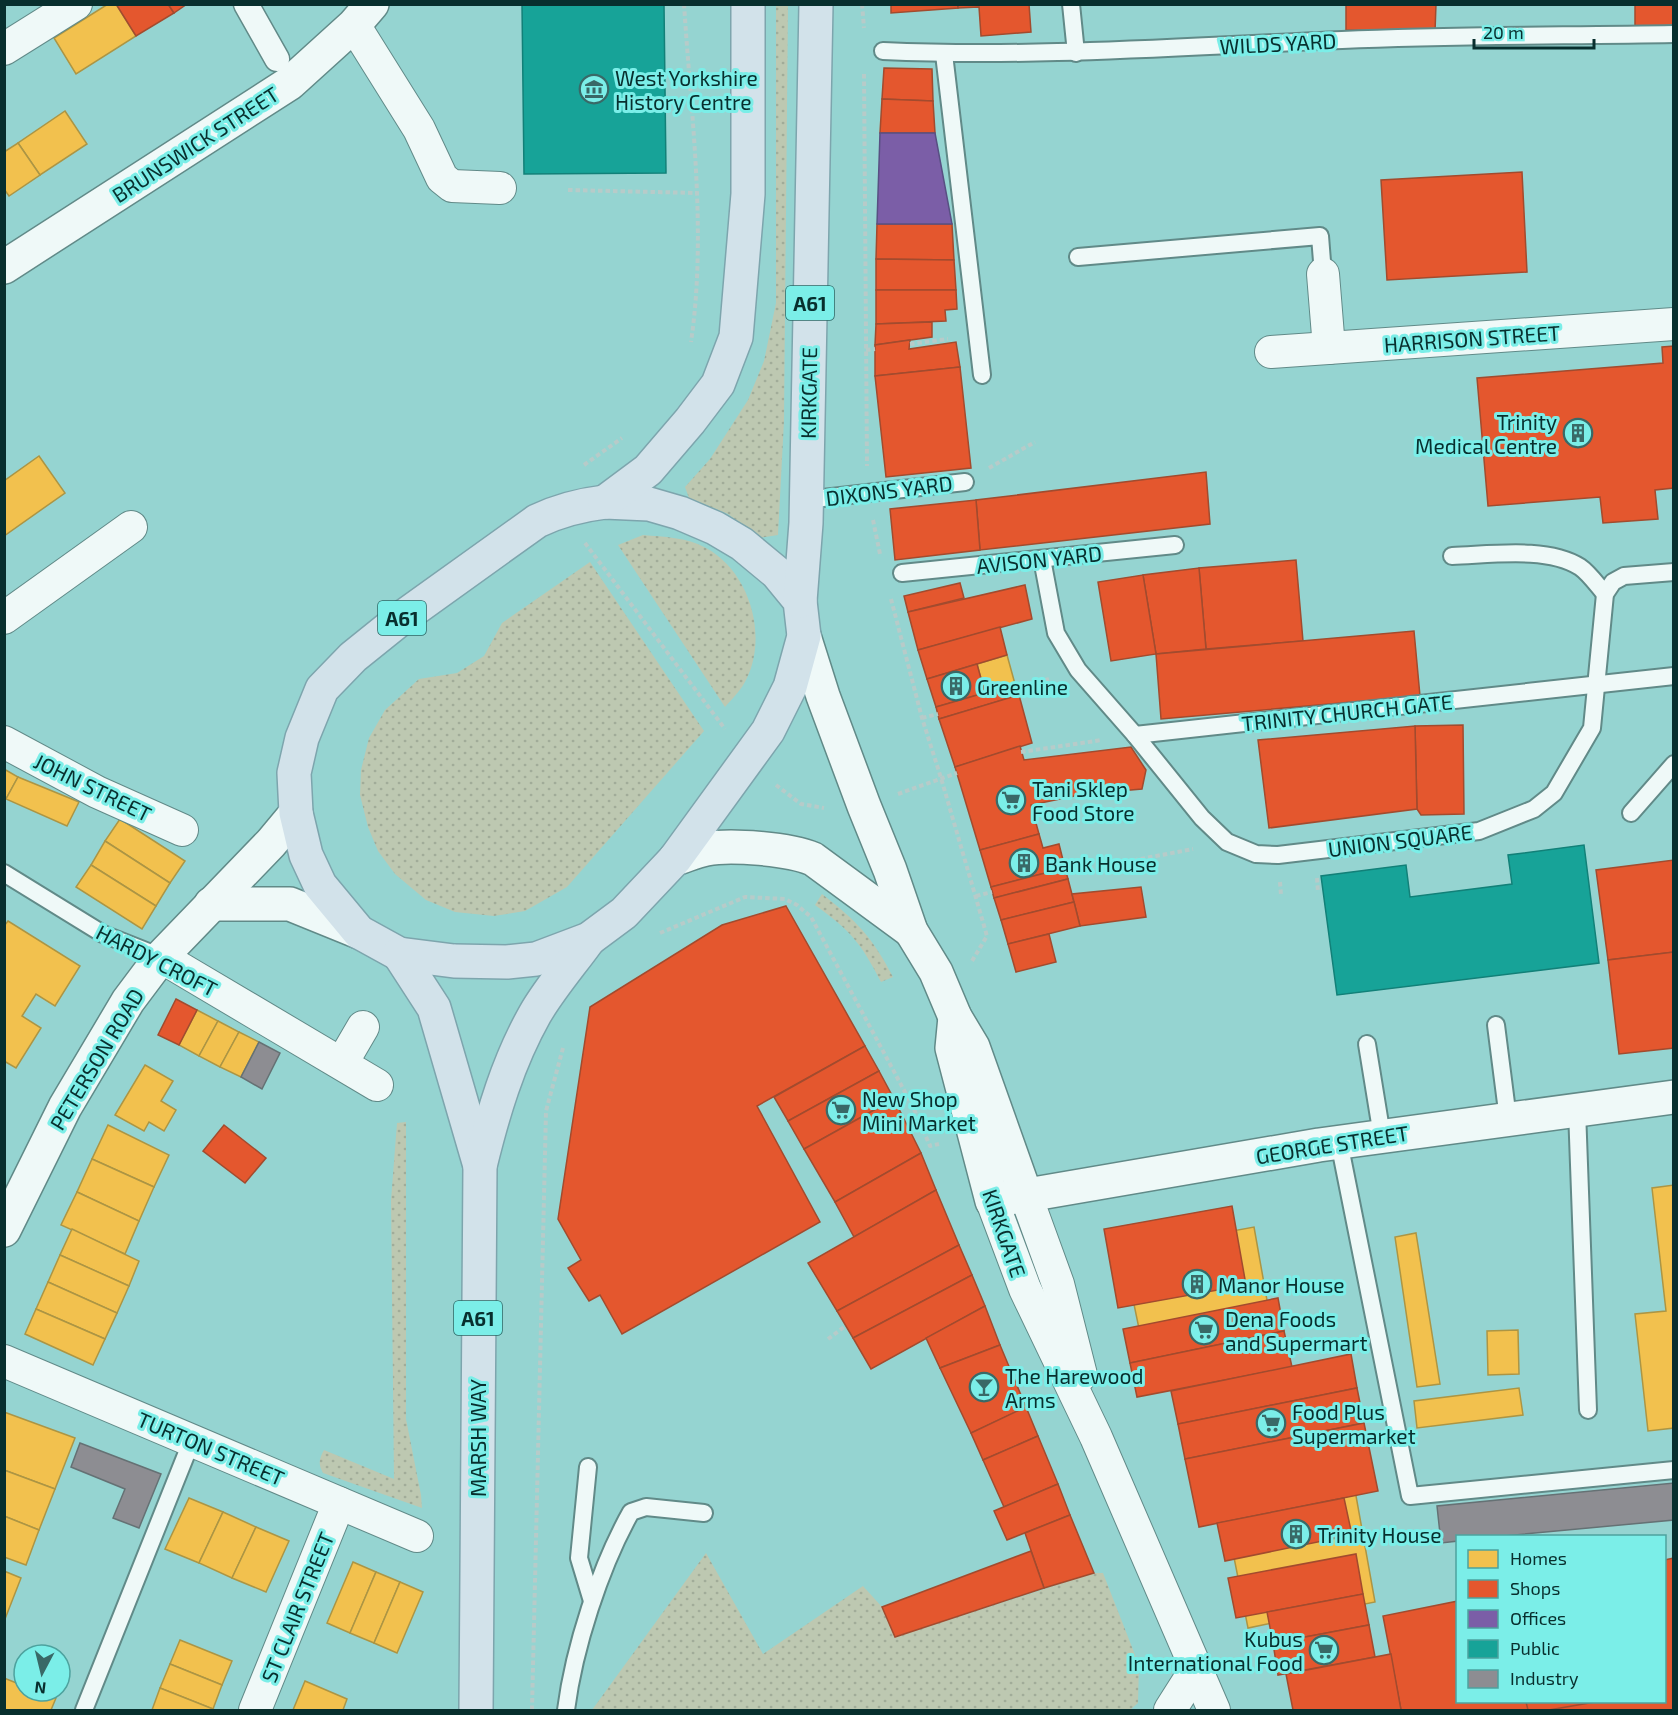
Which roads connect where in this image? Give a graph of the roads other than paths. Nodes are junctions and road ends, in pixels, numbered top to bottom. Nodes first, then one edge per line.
1 (76, 4) edge
2 (246, 4) edge
3 (748, 4) edge
4 (816, 4) edge
5 (1071, 4) edge
6 (41, 14) edge
7 (363, 15) edge
8 (1674, 34) edge
9 (4, 49) edge
10 (883, 51) dead end
11 (1076, 52) junction
12 (944, 54) junction
13 (277, 59) dead end
14 (500, 188) dead end
15 (1078, 257) dead end
16 (4, 267) edge
17 (1323, 274) joint
18 (1674, 324) edge
19 (1329, 348) junction
20 (1271, 352) dead end
21 (982, 375) dead end
22 (965, 482) road end
23 (805, 500) junction
24 (605, 502) junction
25 (131, 527) dead end
26 (1175, 545) dead end
27 (1452, 556) dead end
28 (1042, 559) junction
29 (1674, 572) edge
30 (902, 573) dead end
31 (1605, 594) junction
32 (800, 601) junction
33 (4, 618) edge
34 (804, 636) junction
35 (1674, 676) edge
36 (1595, 684) junction
37 (1135, 735) junction
38 (4, 742) edge
39 (1674, 764) edge
40 (296, 813) junction
41 (1631, 813) dead end
42 (182, 830) dead end
43 (675, 859) junction
44 (4, 873) edge
45 (211, 904) junction
46 (911, 931) junction
47 (359, 932) junction
48 (589, 939) junction
49 (399, 954) junction
50 (161, 957) junction
51 (956, 1017) junction
52 (1496, 1025) dead end
53 (363, 1027) dead end
54 (1367, 1044) dead end
55 (342, 1063) junction
56 (377, 1085) dead end
57 (1674, 1097) edge
58 (1577, 1110) junction
59 (1508, 1119) junction
60 (1382, 1136) junction
61 (1339, 1142) junction
62 (480, 1166) junction
63 (1026, 1196) junction
64 (992, 1201) junction
65 (6, 1224) edge
66 (4, 1361) edge
67 (1588, 1410) dead end
68 (1096, 1437) junction
69 (192, 1440) junction
70 (588, 1467) dead end
71 (1674, 1470) edge
72 (339, 1503) junction
73 (704, 1513) dead end
74 (417, 1536) dead end
75 (592, 1601) junction
76 (1196, 1669) junction
77 (84, 1710) edge
78 (255, 1710) edge
79 (476, 1710) edge
80 (566, 1710) edge
81 (1170, 1710) edge
82 (1214, 1710) edge

1 - 6 street
2 - 13 street
3 - 24 highway, A61
4 - 23 highway, KIRKGATE / A61
5 - 11 lane
6 - 9 street
7 - 14 street
7 - 16 street, BRUNSWICK STREET
8 - 11 lane, WILDS YARD
10 - 12 lane, WILDS YARD
11 - 12 lane, WILDS YARD
12 - 21 lane
15 - 17 lane
17 - 19 street
18 - 19 street, HARRISON STREET
19 - 20 street, HARRISON STREET
22 - 23 lane, DIXONS YARD
23 - 32 highway, KIRKGATE / A61
24 - 32 highway, A61
24 - 40 highway, A61
25 - 33 street
26 - 28 lane, AVISON YARD
27 - 31 lane
28 - 30 lane, AVISON YARD
28 - 37 lane, UNION SQUARE
29 - 31 lane
31 - 36 lane, UNION SQUARE
32 - 34 highway, A61
34 - 43 highway, A61
34 - 46 street, KIRKGATE
35 - 36 lane, TRINITY CHURCH GATE
36 - 37 lane, TRINITY CHURCH GATE
36 - 37 lane, UNION SQUARE
38 - 42 street, JOHN STREET
39 - 41 lane
40 - 45 street, PETERSON ROAD
40 - 47 highway, A61
43 - 46 street, KIRKGATE
43 - 48 highway, A61
44 - 50 lane, HARDY CROFT
45 - 47 street
45 - 50 street, PETERSON ROAD
46 - 51 street, KIRKGATE
47 - 49 highway, A61
48 - 49 highway, A61
48 - 62 highway, MARSH WAY / A61
49 - 62 highway, MARSH WAY / A61
50 - 55 street, HARDY CROFT
50 - 65 street, PETERSON ROAD
51 - 63 street, KIRKGATE
51 - 64 street, KIRKGATE
52 - 59 lane
53 - 55 street
54 - 60 lane
55 - 56 street, HARDY CROFT
57 - 58 street, GEORGE STREET
58 - 59 street, GEORGE STREET
58 - 67 lane
59 - 60 street, GEORGE STREET
60 - 61 street, GEORGE STREET
61 - 63 street, GEORGE STREET
61 - 71 lane
62 - 79 highway, MARSH WAY / A61
63 - 64 street, GEORGE STREET
63 - 68 street, KIRKGATE
64 - 68 street, KIRKGATE
66 - 69 street, TURTON STREET
68 - 76 street, KIRKGATE
69 - 72 street, TURTON STREET
69 - 77 lane
70 - 75 lane
72 - 74 street, TURTON STREET
72 - 78 street, ST CLAIR STREET
73 - 75 lane
75 - 80 lane
76 - 81 street
76 - 82 street, KIRKGATE

